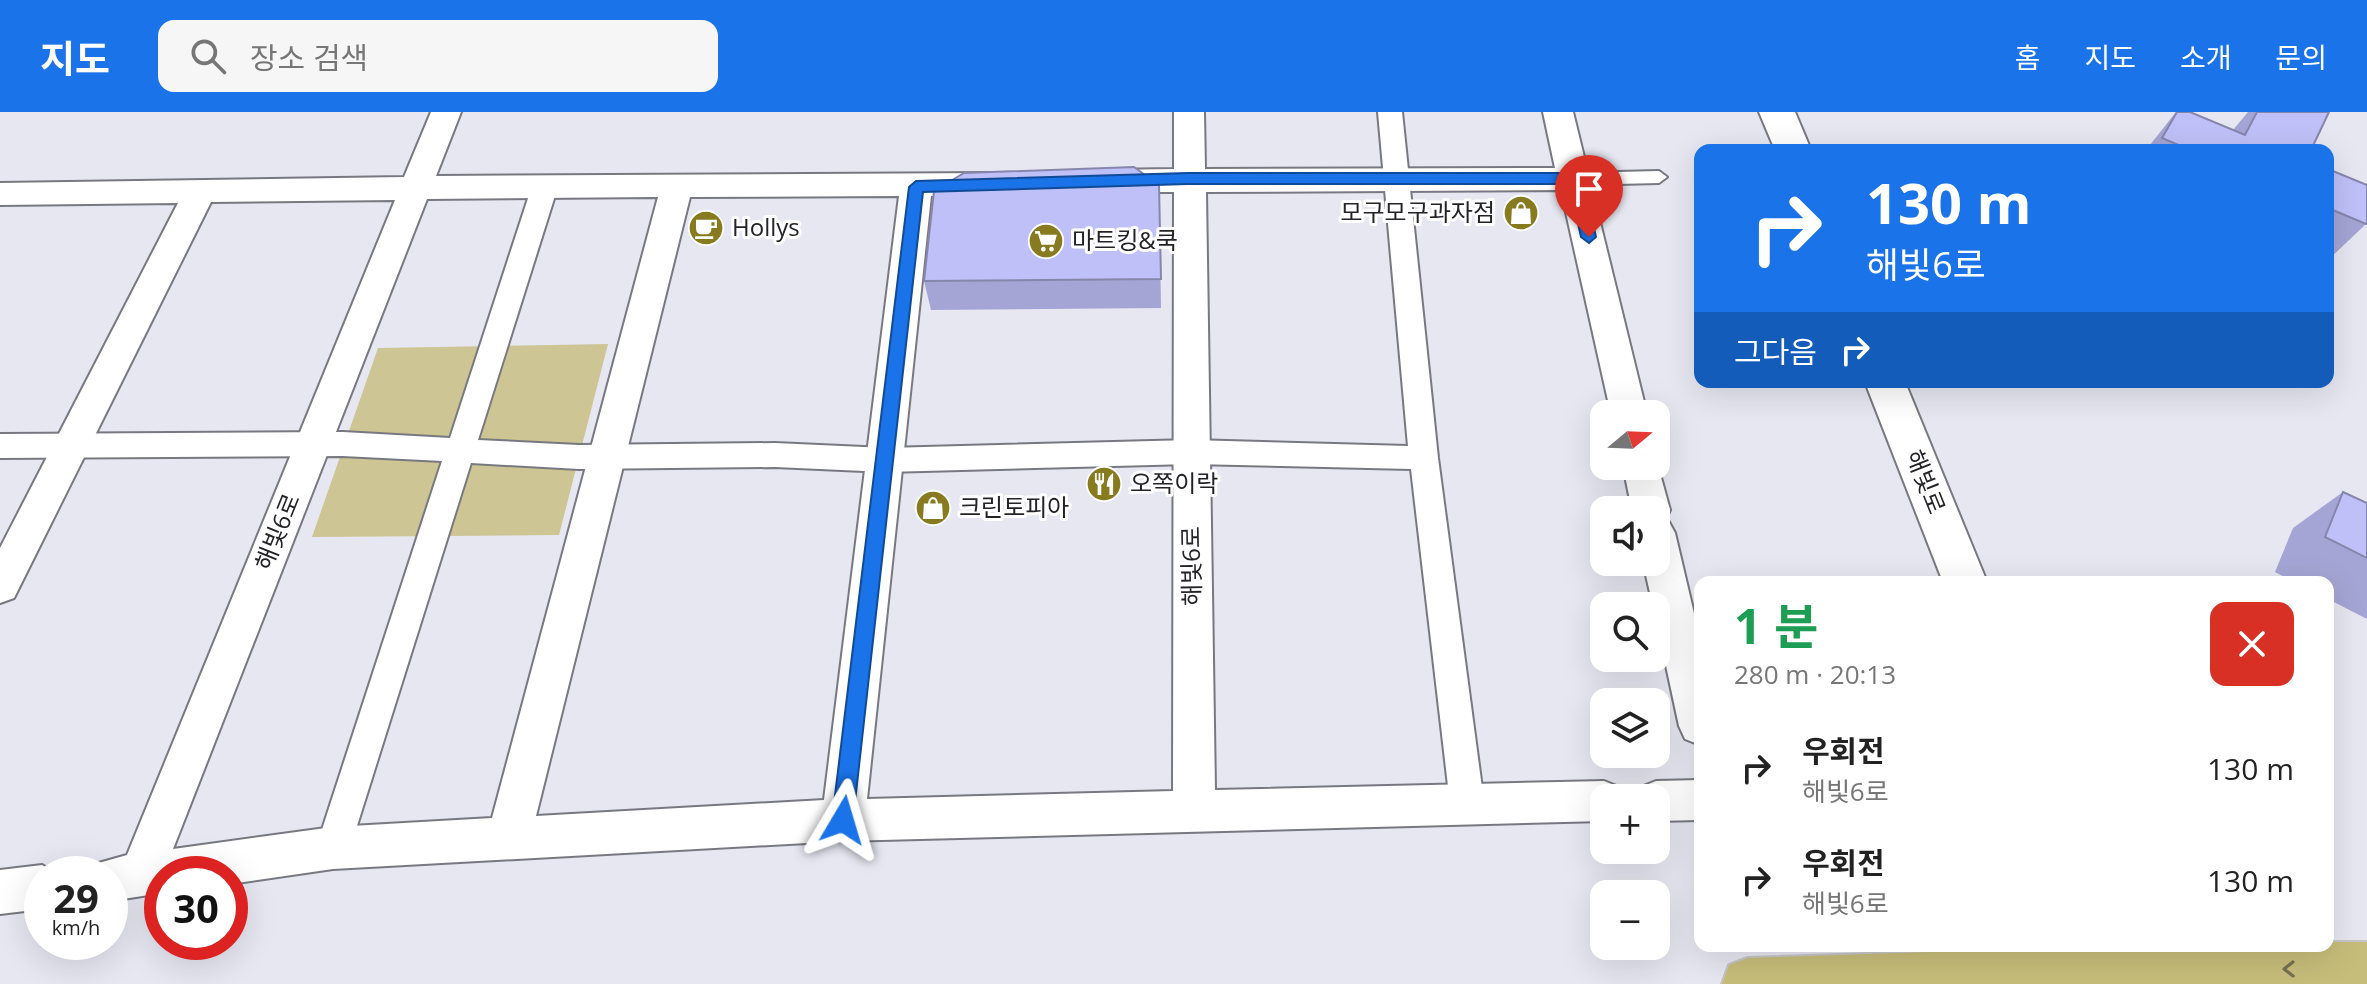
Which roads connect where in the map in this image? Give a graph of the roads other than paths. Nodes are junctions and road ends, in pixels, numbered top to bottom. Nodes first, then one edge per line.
1 (446, 112) edge
2 (1189, 112) edge
3 (1390, 112) edge
4 (1558, 112) edge
5 (1777, 112) edge
6 (1790, 144) edge
7 (1659, 177) dead end
8 (1188, 178) junction
9 (1398, 179) junction
10 (1575, 179) junction
11 (1076, 182) edge
12 (1028, 183) edge
13 (677, 185) junction
14 (545, 186) junction
15 (916, 187) junction
16 (413, 188) junction
17 (200, 192) junction
18 (0, 194) edge
19 (1887, 388) edge
20 (1626, 400) edge
21 (72, 445) junction
22 (0, 446) edge
23 (313, 446) junction
24 (1191, 452) junction
25 (604, 457) junction
26 (1424, 458) junction
27 (886, 460) junction
28 (1666, 576) edge
29 (1963, 576) edge
30 (0, 586) edge
31 (1694, 700) edge
32 (1694, 800) edge
33 (1590, 801) edge
34 (1670, 801) edge
35 (1467, 803) junction
36 (1194, 809) junction
37 (843, 820) junction
38 (509, 837) junction
39 (333, 848) junction
40 (128, 872) edge
41 (128, 877) edge
42 (24, 889) edge
43 (0, 892) edge
44 (2118, 967) edge
45 (2367, 968) edge
46 (1829, 983) edge
47 (1748, 984) edge

1 - 16 street, 해빛6로
2 - 8 street, 해빛6로
3 - 9 street
4 - 10 street
5 - 6 street
7 - 10 lane
8 - 9 street
8 - 11 street
8 - 24 street, 해빛6로
9 - 10 street
9 - 26 street
10 - 20 street
12 - 15 street
13 - 14 street
13 - 15 street
13 - 25 street
14 - 16 street
14 - 39 street
15 - 27 street
16 - 17 street
16 - 23 street, 해빛6로
17 - 18 street
17 - 21 street
19 - 29 street, 해빛로
21 - 22 street
21 - 23 street
21 - 30 street
23 - 25 street
23 - 40 street, 해빛6로
24 - 26 street
24 - 27 street
24 - 36 street, 해빛6로
25 - 27 street
25 - 38 street
26 - 35 street
27 - 37 street
28 - 31 street
32 - 34 street
33 - 35 street, 해빛6로
35 - 36 street, 해빛6로
36 - 37 street, 해빛6로
37 - 38 street, 해빛6로
38 - 39 street, 해빛6로
39 - 41 street, 해빛6로
42 - 43 street
45 -> 44 main road
44 - 46 main road
46 - 47 main road

